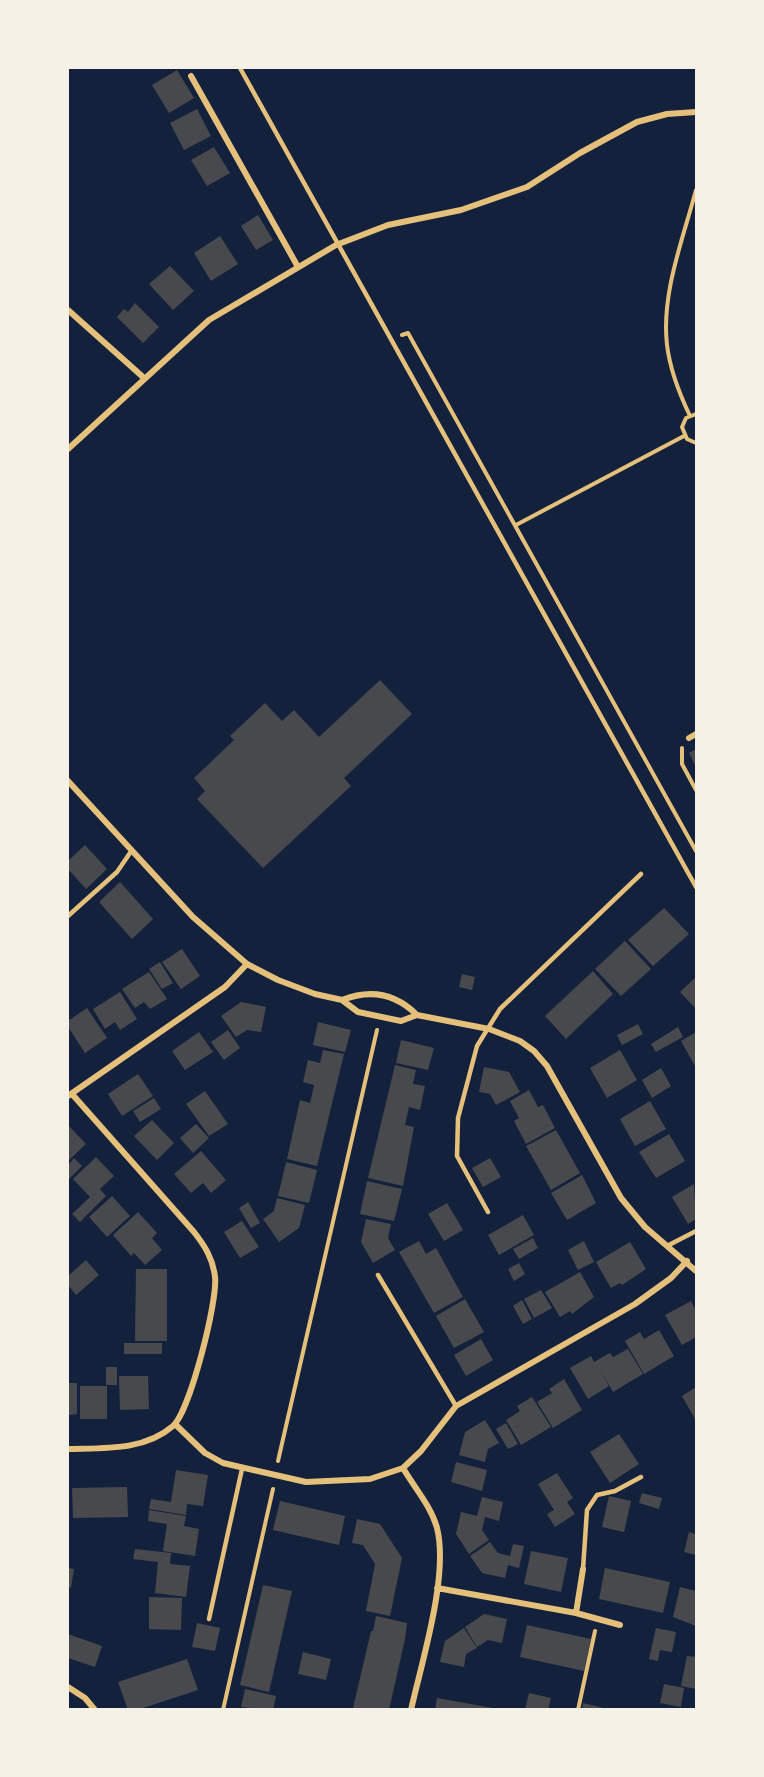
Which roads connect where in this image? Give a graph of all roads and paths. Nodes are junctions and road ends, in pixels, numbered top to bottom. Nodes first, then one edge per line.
1 (240, 68) edge
2 (191, 76) dead end
3 (696, 112) edge
4 (696, 190) edge
5 (336, 245) junction
6 (298, 267) junction
7 (68, 310) edge
8 (143, 377) junction
9 (696, 414) edge
10 (690, 416) junction
11 (684, 436) junction
12 (696, 443) edge
13 (68, 449) edge
14 (516, 525) dead end
15 (696, 734) edge
16 (689, 738) joint
17 (68, 781) edge
18 (696, 790) edge
19 (132, 850) junction
20 (641, 874) dead end
21 (696, 887) edge
22 (68, 916) edge
23 (247, 964) junction
24 (342, 1000) junction
25 (417, 1015) junction
26 (380, 1017) junction
27 (489, 1029) junction
28 (70, 1095) edge
29 (488, 1212) dead end
30 (696, 1231) edge
31 (667, 1246) junction
32 (687, 1261) junction
33 (696, 1271) edge
34 (378, 1275) dead end
35 (456, 1406) junction
36 (175, 1424) junction
37 (68, 1449) edge
38 (402, 1468) junction
39 (242, 1469) junction
40 (276, 1476) junction
41 (641, 1477) dead end
42 (583, 1569) joint
43 (437, 1588) junction
44 (576, 1613) junction
45 (209, 1619) dead end
46 (597, 1619) junction
47 (620, 1625) dead end
48 (68, 1688) edge
49 (95, 1710) edge
50 (223, 1710) edge
51 (411, 1710) edge
52 (578, 1710) edge

1 - 5 lane
2 - 6 street
3 - 5 street
4 - 10 path
5 - 6 street
5 - 21 lane
6 - 8 street
7 - 8 street
8 - 13 street
9 - 10 path
10 - 11 path
11 - 12 path
11 - 14 path
15 - 16 street
16 - 18 path
17 - 19 street
19 - 22 lane
19 - 23 street
20 - 27 lane
23 - 24 street
23 - 28 street
24 - 25 street
24 - 26 street
25 - 26 street
25 - 27 street
26 - 40 path
27 - 29 lane
27 - 31 street
28 - 36 street
30 - 31 lane
31 - 32 street
32 - 33 street
32 - 35 street
34 - 35 lane
35 - 38 street
36 - 37 street
36 - 39 street
38 - 40 street
38 - 43 street
39 - 40 street
39 - 45 lane
40 - 50 path
41 - 42 lane
42 - 44 street
43 - 44 street
43 - 51 street
44 - 46 street
46 - 47 street
46 - 52 path
48 - 49 street

